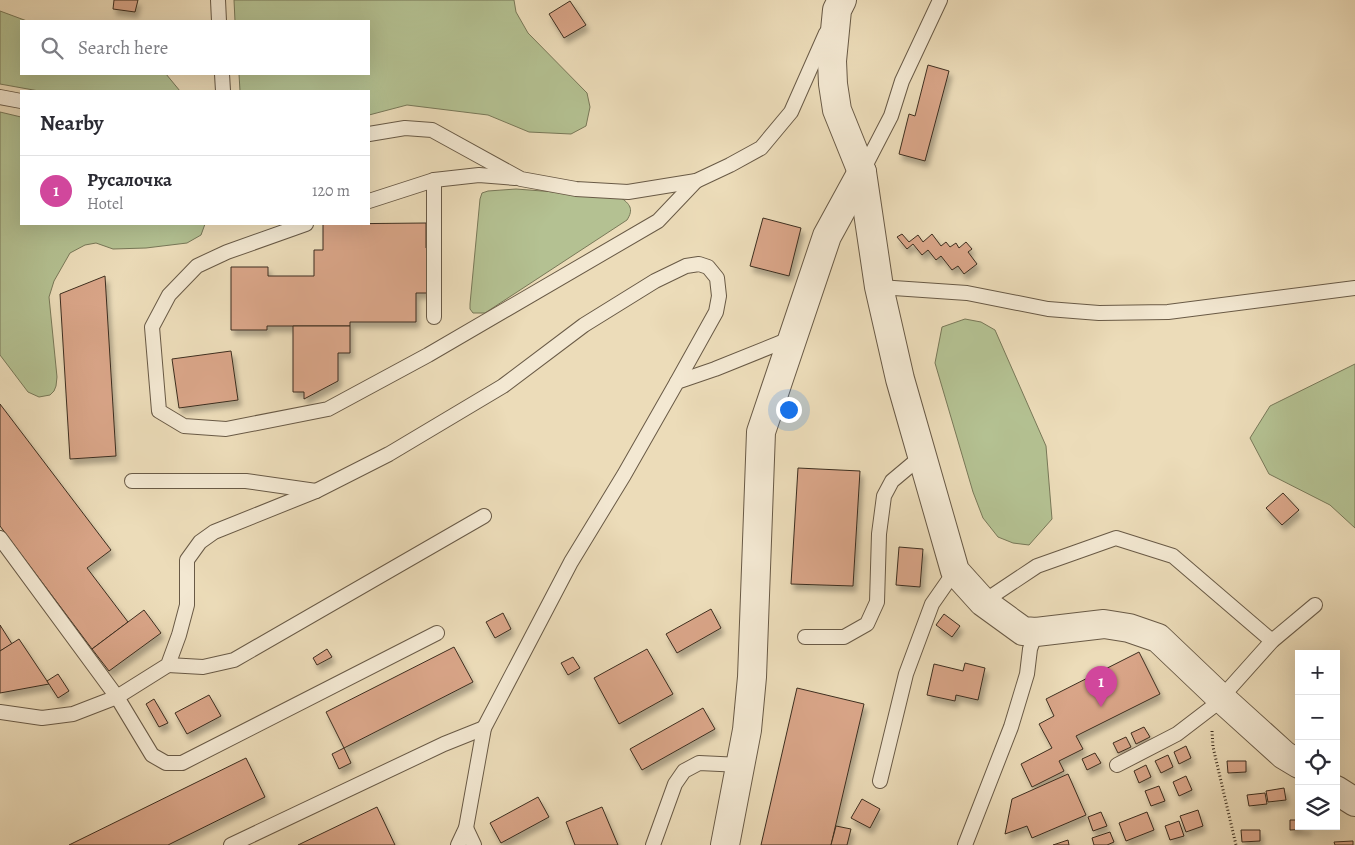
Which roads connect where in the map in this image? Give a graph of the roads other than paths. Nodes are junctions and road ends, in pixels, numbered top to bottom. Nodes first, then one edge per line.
1 (218, 0) edge
2 (940, 0) edge
3 (839, 5) edge
4 (219, 20) edge
5 (222, 75) edge
6 (222, 90) edge
7 (0, 97) edge
8 (20, 101) edge
9 (370, 134) edge
10 (862, 172) junction
11 (521, 179) junction
12 (434, 180) junction
13 (696, 181) junction
14 (370, 201) edge
15 (303, 225) edge
16 (879, 287) junction
17 (1355, 288) edge
18 (434, 317) dead end
19 (792, 338) junction
20 (677, 382) junction
21 (923, 455) junction
22 (132, 481) dead end
23 (316, 491) junction
24 (484, 516) dead end
25 (0, 538) edge
26 (955, 571) junction
27 (983, 602) junction
28 (1315, 605) dead end
29 (1036, 632) junction
30 (436, 633) dead end
31 (805, 637) dead end
32 (1272, 640) junction
33 (168, 665) junction
34 (117, 697) junction
35 (1216, 703) junction
36 (0, 712) edge
37 (484, 728) junction
38 (1295, 762) edge
39 (741, 765) junction
40 (1117, 765) dead end
41 (880, 781) dead end
42 (1340, 793) edge
43 (1355, 802) edge
44 (466, 828) junction
45 (231, 845) edge
46 (458, 845) edge
47 (474, 845) edge
48 (653, 845) edge
49 (725, 845) edge
50 (965, 845) edge

1 - 4 lane
2 - 10 lane
3 - 10 street
3 - 13 lane
5 - 6 lane
7 - 8 lane
9 - 11 lane
10 - 16 street
10 - 19 street
11 - 12 lane
11 - 13 lane
12 - 14 lane
12 - 18 lane
13 - 15 lane
16 - 17 lane
16 - 21 street
19 - 20 lane
19 - 39 street
20 - 23 lane
20 - 37 lane
21 - 26 street
21 - 31 lane
22 - 23 lane
23 - 33 lane
24 - 33 lane
25 - 34 lane
26 - 27 street
26 - 41 lane
27 - 29 street
27 - 32 lane
28 - 32 lane
29 - 35 street
29 - 50 lane
30 - 34 lane
32 - 35 lane
33 - 34 lane
34 - 36 lane
35 - 38 street
35 - 40 lane
37 - 44 lane
37 - 45 lane
39 - 48 lane
39 - 49 street
42 - 43 street
44 - 46 lane
44 - 47 lane

